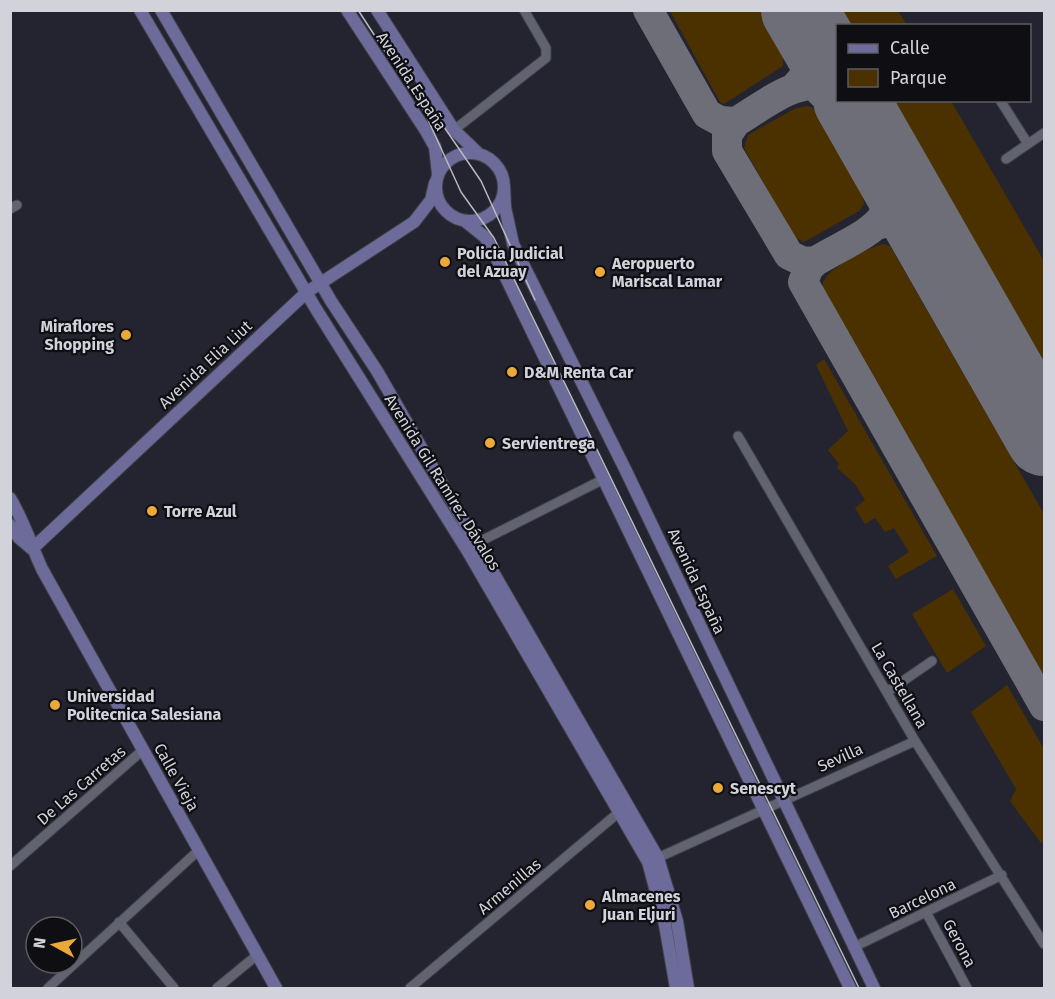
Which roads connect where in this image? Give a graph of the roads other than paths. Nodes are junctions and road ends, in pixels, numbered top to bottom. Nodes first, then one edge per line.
1 (140, 10) edge
2 (161, 10) edge
3 (347, 10) edge
4 (377, 10) edge
5 (524, 10) edge
6 (1001, 102) edge
7 (454, 130) junction
8 (1044, 133) edge
9 (1028, 144) junction
10 (479, 154) junction
11 (1006, 159) dead end
12 (437, 179) junction
13 (504, 185) junction
14 (461, 220) junction
15 (414, 222) junction
16 (320, 282) junction
17 (307, 292) junction
18 (738, 436) dead end
19 (604, 479) junction
20 (10, 498) edge
21 (10, 525) edge
22 (471, 546) junction
23 (32, 549) junction
24 (932, 661) dead end
25 (886, 692) junction
26 (915, 741) junction
27 (143, 750) junction
28 (783, 799) junction
29 (763, 808) junction
30 (623, 809) junction
31 (199, 850) junction
32 (653, 860) junction
33 (10, 866) edge
34 (1002, 875) junction
35 (926, 912) junction
36 (119, 922) junction
37 (671, 923) junction
38 (1044, 944) edge
39 (854, 947) junction
40 (256, 956) junction
41 (52, 987) edge
42 (174, 988) edge
43 (217, 988) edge
44 (276, 988) edge
45 (410, 988) edge
46 (676, 988) edge
47 (688, 988) edge
48 (850, 988) edge
49 (874, 988) edge
50 (967, 988) edge

1 - 17 main road, Avenida Gil Ramírez Dávalos
2 - 16 main road, Avenida Gil Ramírez Dávalos
3 - 12 main road, Avenida España
4 - 7 main road, Avenida España
5 - 7 street
6 - 9 street
7 - 10 main road, Avenida España
8 - 9 street
9 - 11 street
10 - 12 main road
10 - 13 main road
12 - 14 main road
12 - 15 main road, Avenida Elia Liut
13 - 14 main road
13 - 28 main road, Avenida España
14 - 15 main road, Avenida Elia Liut
14 - 19 main road
15 - 16 main road, Avenida Elia Liut
16 - 17 main road, Avenida Elia Liut
16 - 22 main road, Avenida Gil Ramírez Dávalos
17 - 22 main road, Avenida Gil Ramírez Dávalos
17 - 23 main road, Avenida Elia Liut
18 - 25 street, La Castellana
19 - 22 street
19 - 29 main road
20 - 23 main road, Calle Vieja
21 - 23 main road, Calle Vieja
22 - 30 main road, Avenida Gil Ramírez Dávalos
23 - 27 main road, Calle Vieja
24 - 25 street
25 - 26 street, La Castellana
26 - 28 street, Sevilla
26 - 34 street, La Castellana
27 - 31 main road, Calle Vieja
27 - 33 street, De Las Carretas
28 - 29 street, Sevilla
28 - 39 main road, Avenida España
29 - 32 street, Sevilla
29 - 48 main road
30 - 32 main road, Avenida Gil Ramírez Dávalos
30 - 45 street, Armenillas
31 - 36 street
31 - 40 main road, Calle Vieja
32 - 37 main road, Avenida Gil Ramírez Dávalos
34 - 35 street, Barcelona
34 - 38 street, La Castellana
35 - 39 street, Barcelona
35 - 50 street, Gerona
36 - 41 street
36 - 42 street
37 - 46 main road, Avenida Gil Ramírez Dávalos
37 - 47 main road, Avenida Gil Ramírez Dávalos
39 - 49 main road, Avenida España
40 - 43 street
40 - 44 main road, Calle Vieja

